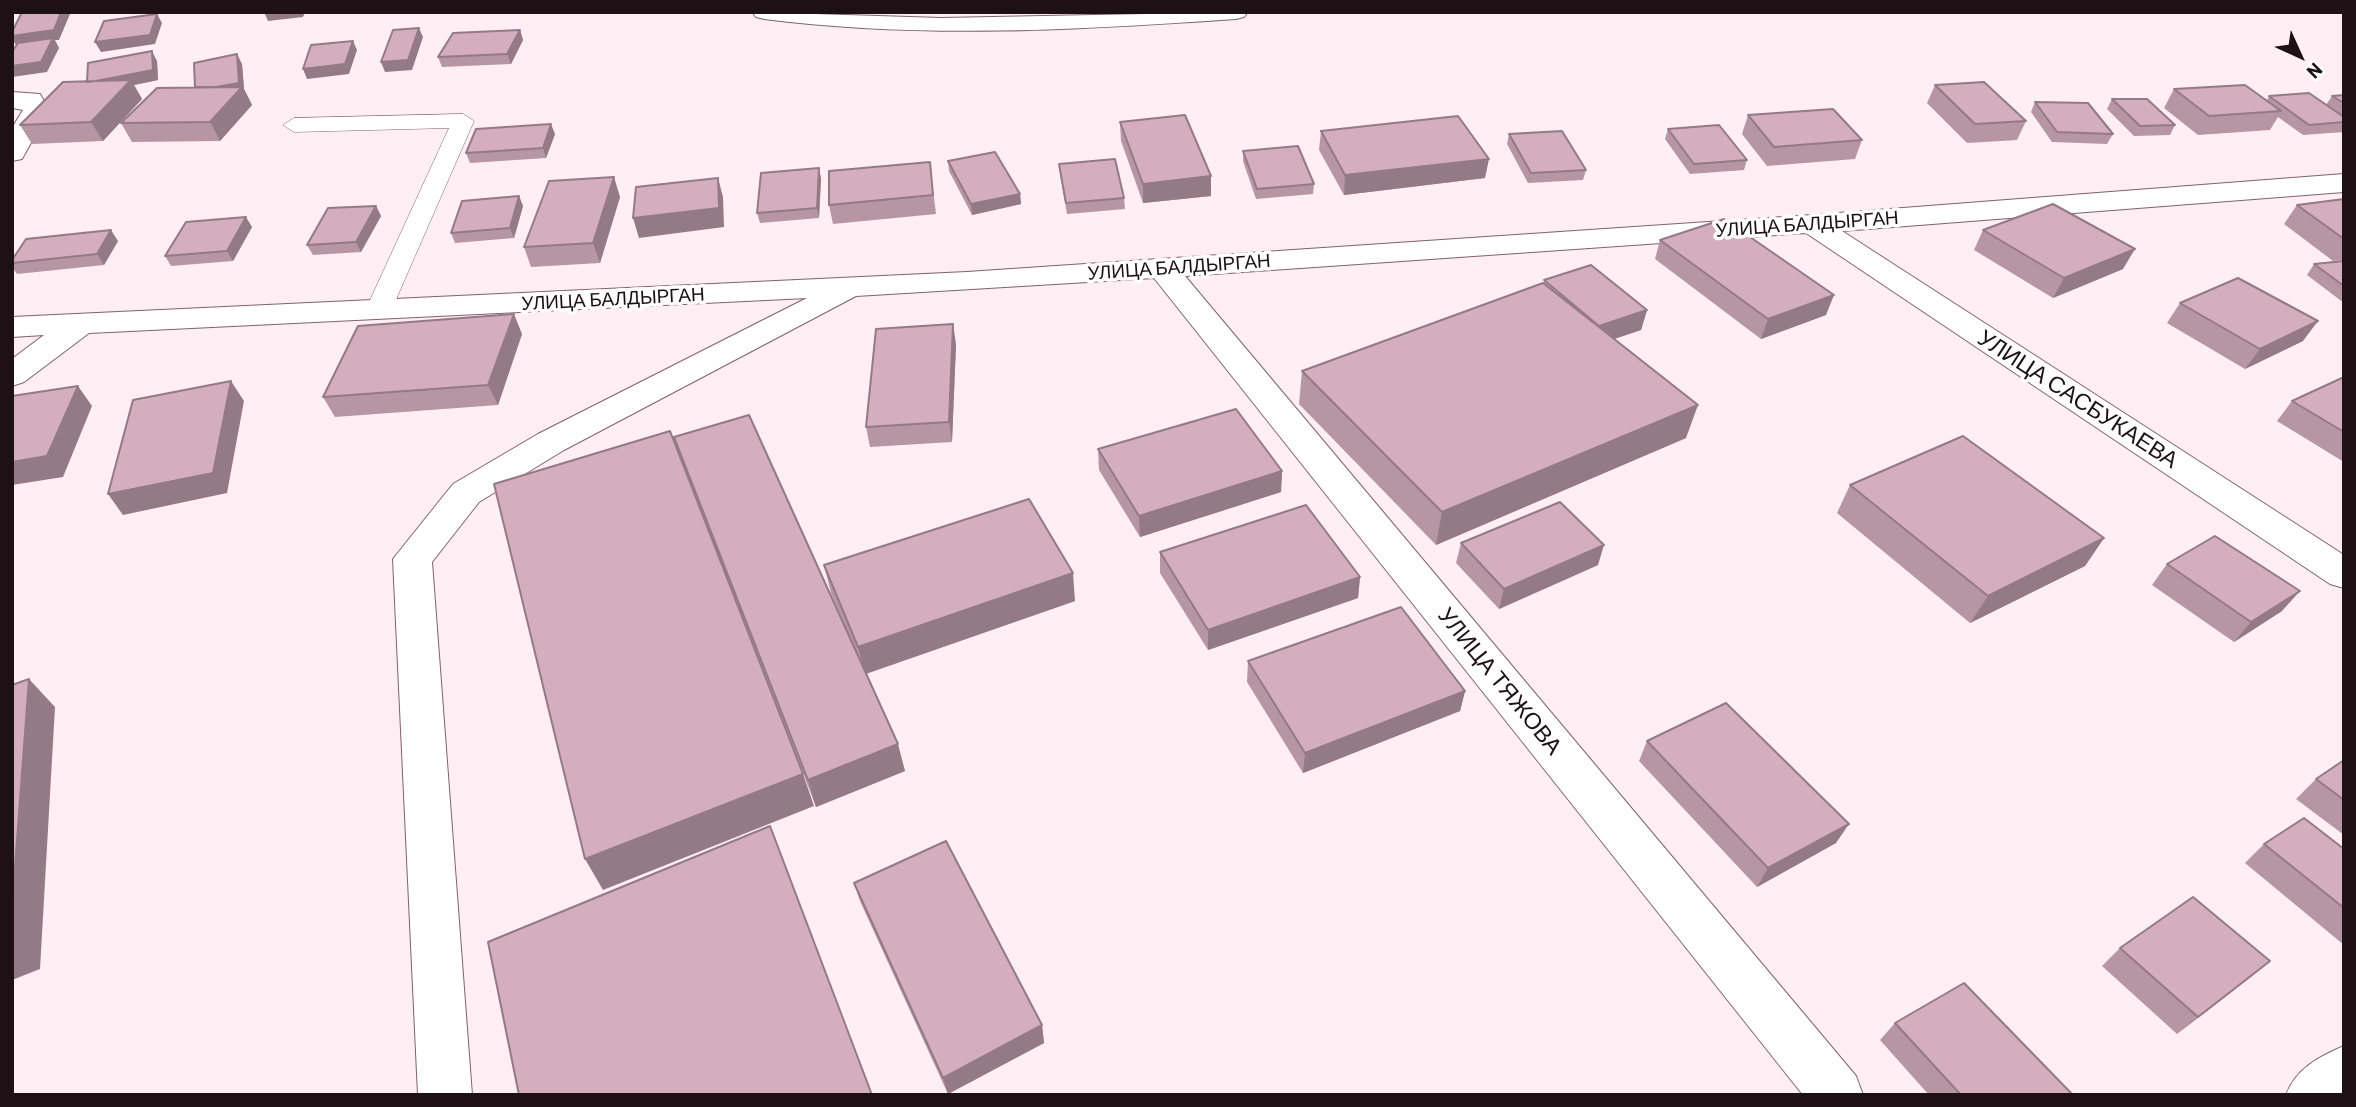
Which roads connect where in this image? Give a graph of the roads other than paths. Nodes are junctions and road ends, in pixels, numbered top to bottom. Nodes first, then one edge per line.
1 (764, 12) edge
2 (1236, 12) edge
3 (12, 100) edge
4 (294, 125) dead end
5 (12, 153) edge
6 (2344, 183) edge
7 (1812, 224) junction
8 (1162, 268) junction
9 (855, 287) junction
10 (378, 311) junction
11 (80, 324) junction
12 (12, 327) edge
13 (12, 375) edge
14 (2344, 574) edge
15 (2344, 1072) edge
16 (444, 1095) edge
17 (1837, 1095) edge
18 (2312, 1095) edge

1 - 2 street
3 - 5 street
4 - 10 lane
6 - 7 street, УЛИЦА БАЛДЫРГАН
7 - 8 street, УЛИЦА БАЛДЫРГАН
7 - 14 street, УЛИЦА САСБУКАЕВА
8 - 9 street, УЛИЦА БАЛДЫРГАН
8 - 17 street, УЛИЦА ТЯЖОВА
9 - 10 street, УЛИЦА БАЛДЫРГАН
9 - 16 street
10 - 11 street, УЛИЦА БАЛДЫРГАН
11 - 12 street, УЛИЦА БАЛДЫРГАН
11 - 13 street
15 - 18 street

